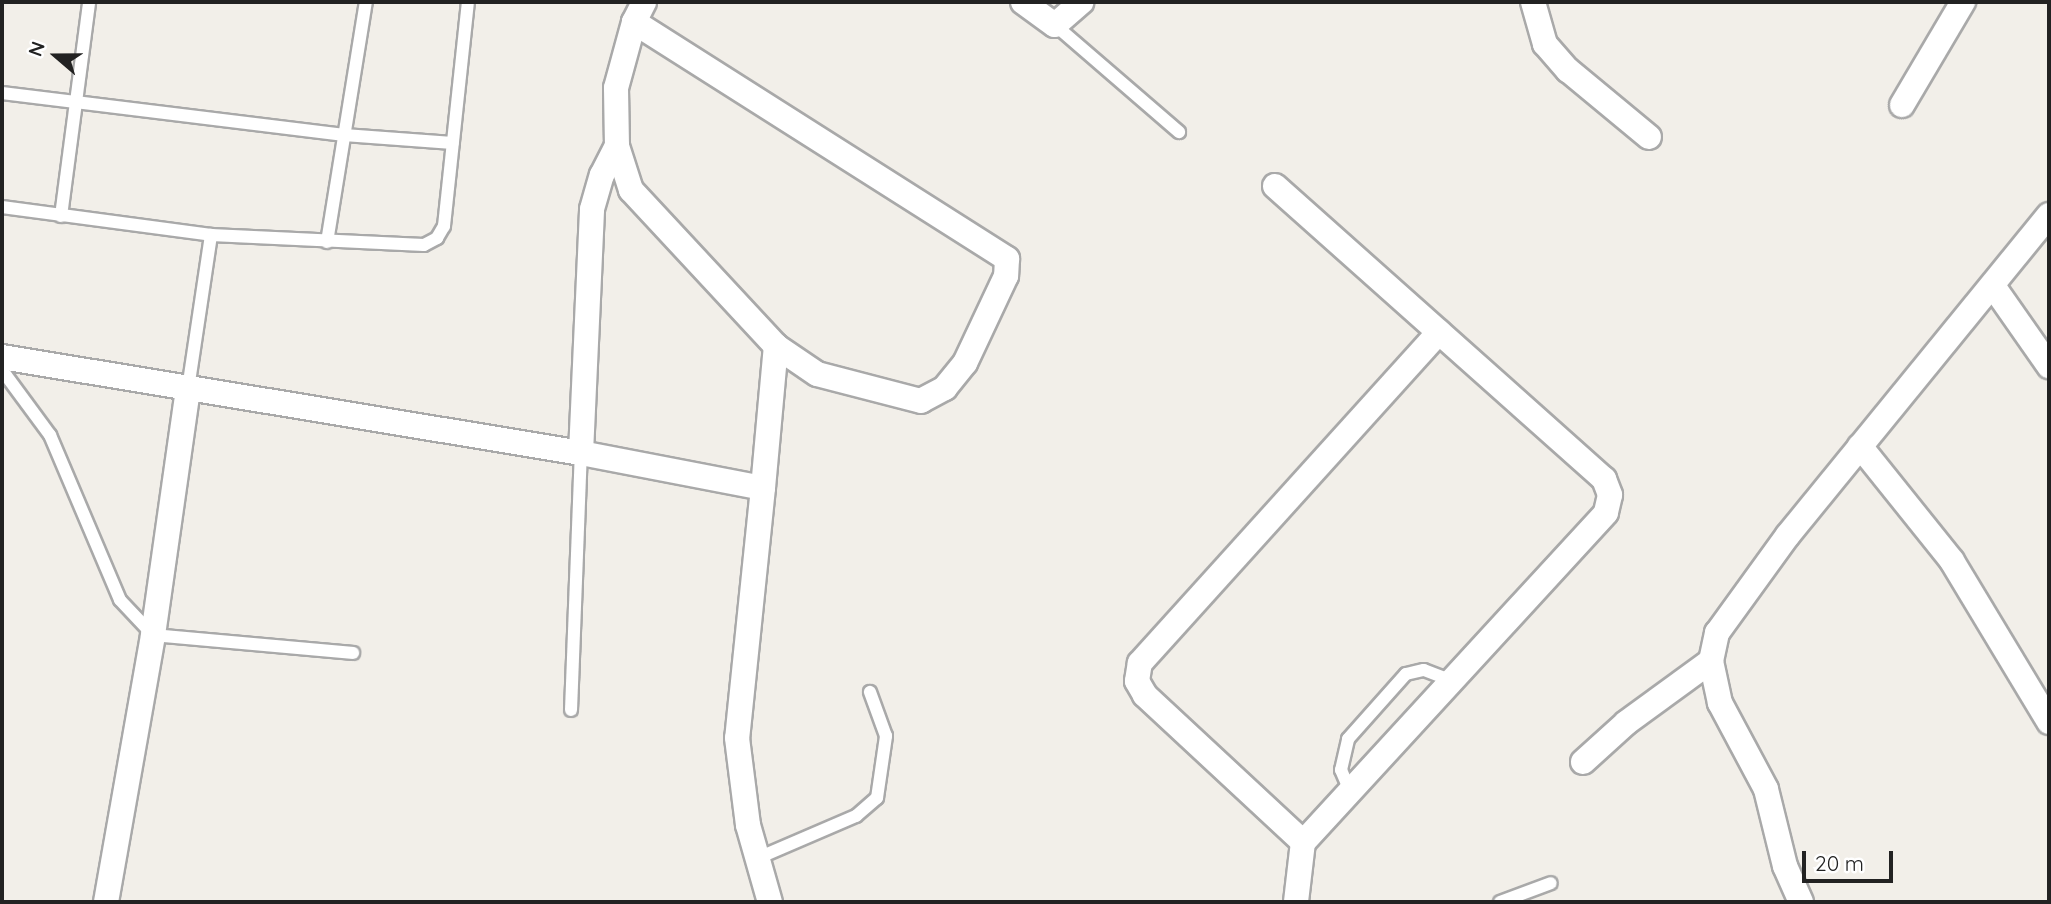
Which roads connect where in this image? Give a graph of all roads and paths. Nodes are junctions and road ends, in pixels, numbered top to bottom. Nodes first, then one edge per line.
1 (89, 2) edge
2 (366, 2) edge
3 (468, 2) edge
4 (1023, 2) edge
5 (1081, 2) edge
6 (1533, 2) edge
7 (1963, 2) edge
8 (639, 12) edge
9 (1055, 25) junction
10 (2, 93) edge
11 (76, 100) junction
12 (1902, 105) dead end
13 (1179, 132) dead end
14 (344, 135) junction
15 (1649, 136) dead end
16 (453, 143) junction
17 (617, 146) junction
18 (1275, 186) dead end
19 (2, 207) edge
20 (2049, 215) edge
21 (61, 216) junction
22 (211, 235) junction
23 (327, 242) junction
24 (1993, 286) junction
25 (1439, 332) junction
26 (776, 346) junction
27 (2, 357) edge
28 (2049, 366) edge
29 (2, 370) edge
30 (188, 389) junction
31 (1860, 446) junction
32 (581, 453) junction
33 (763, 488) junction
34 (153, 635) junction
35 (353, 653) dead end
36 (1711, 661) junction
37 (1452, 681) junction
38 (870, 692) dead end
39 (571, 710) dead end
40 (2049, 722) edge
41 (1583, 762) dead end
42 (1350, 791) junction
43 (1303, 842) junction
44 (758, 858) junction
45 (1551, 883) dead end
46 (106, 902) edge
47 (770, 902) edge
48 (1296, 902) edge
49 (1500, 902) edge
50 (1801, 902) edge

1 - 11 lane
2 - 14 lane
3 - 16 lane
4 - 9 street
5 - 9 street
6 - 15 street
7 - 12 street
8 - 17 street
8 - 26 street
9 - 13 lane
10 - 11 lane
11 - 14 lane
11 - 21 lane
14 - 16 lane
14 - 23 lane
16 - 23 lane
17 - 26 street
17 - 32 street
18 - 25 street
19 - 21 lane
20 - 24 street
21 - 22 lane
22 - 23 lane
22 - 30 lane
24 - 28 street
24 - 31 street
25 - 37 street
25 - 43 street
26 - 33 street
27 - 30 street
29 - 34 lane
30 - 32 street
30 - 34 street
31 - 36 street
31 - 40 street
32 - 33 street
32 - 39 lane
33 - 44 street
34 - 35 lane
34 - 46 street
36 - 41 street
36 - 50 street
37 - 42 street
37 - 42 lane
38 - 44 lane
42 - 43 street
43 - 48 street
44 - 47 street
45 - 49 lane

